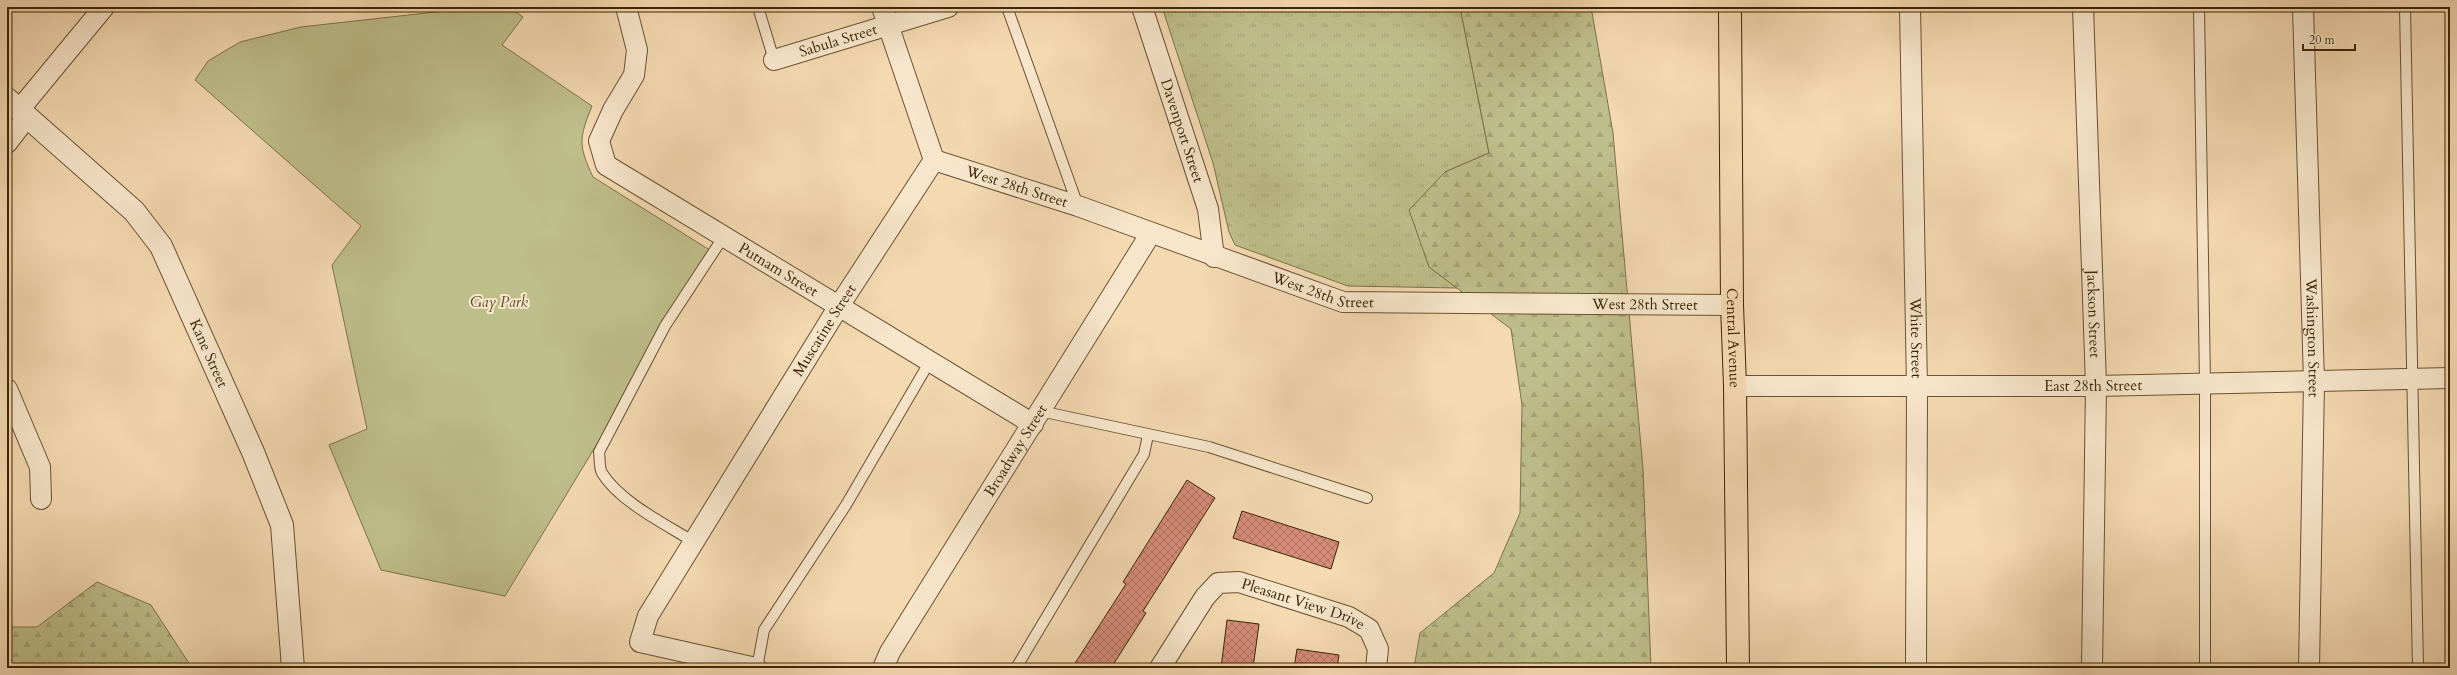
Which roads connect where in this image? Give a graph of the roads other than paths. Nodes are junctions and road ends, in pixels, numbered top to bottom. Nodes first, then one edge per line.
1 (104, 7) edge
2 (626, 7) edge
3 (758, 7) edge
4 (882, 7) edge
5 (948, 7) edge
6 (1008, 7) edge
7 (1142, 7) edge
8 (1730, 7) edge
9 (1910, 7) edge
10 (2083, 7) edge
11 (2199, 7) edge
12 (2302, 7) edge
13 (2405, 7) edge
14 (888, 26) junction
15 (774, 60) joint
16 (18, 109) edge
17 (7, 143) edge
18 (934, 160) junction
19 (1078, 206) junction
20 (1151, 233) junction
21 (724, 236) junction
22 (1214, 256) junction
23 (1732, 305) junction
24 (839, 306) junction
25 (930, 361) junction
26 (2450, 378) edge
27 (2413, 379) junction
28 (2314, 382) junction
29 (2205, 383) junction
30 (1735, 386) junction
31 (2096, 386) junction
32 (1917, 387) junction
33 (7, 389) edge
34 (1036, 417) junction
35 (1148, 434) junction
36 (1368, 498) dead end
37 (41, 499) dead end
38 (694, 542) junction
39 (293, 668) edge
40 (756, 668) edge
41 (883, 668) edge
42 (1016, 668) edge
43 (1160, 668) edge
44 (1376, 668) edge
45 (1738, 668) edge
46 (1916, 668) edge
47 (2092, 668) edge
48 (2205, 668) edge
49 (2309, 668) edge
50 (2418, 668) edge

1 - 16 street
2 - 21 street, Putnam Street
3 - 15 lane
4 - 14 street
5 - 14 street, Sabula Street
6 - 19 lane
7 - 22 street, Davenport Street
8 - 23 main road, Central Avenue
9 - 32 street, White Street
10 - 31 street, Jackson Street
11 - 29 lane
12 - 28 street, Washington Street
13 - 27 lane
14 - 15 street, Sabula Street
14 - 18 street
16 - 17 street
16 - 39 street, Kane Street
18 - 19 street, West 28th Street
18 - 24 street, Muscatine Street
19 - 20 street, West 28th Street
20 - 22 street, West 28th Street
20 - 34 street, Broadway Street
21 - 24 street, Putnam Street
21 - 38 lane
22 - 23 street, West 28th Street
23 - 30 main road, Central Avenue
24 - 25 street, Putnam Street
24 - 38 street, Muscatine Street
25 - 34 street, Putnam Street
25 - 40 lane
26 - 27 street, East 28th Street
27 - 28 street, East 28th Street
27 - 50 lane
28 - 29 street, East 28th Street
28 - 49 street, Washington Street
29 - 31 street, East 28th Street
29 - 48 lane
30 - 32 street, East 28th Street
30 - 45 main road, Central Avenue
31 - 32 street, East 28th Street
31 - 47 street, Jackson Street
32 - 46 street, White Street
33 - 37 street
34 - 35 lane
34 - 41 street, Broadway Street
35 - 36 lane
35 - 42 lane
38 - 40 street, Muscatine Street
43 - 44 street, Pleasant View Drive

